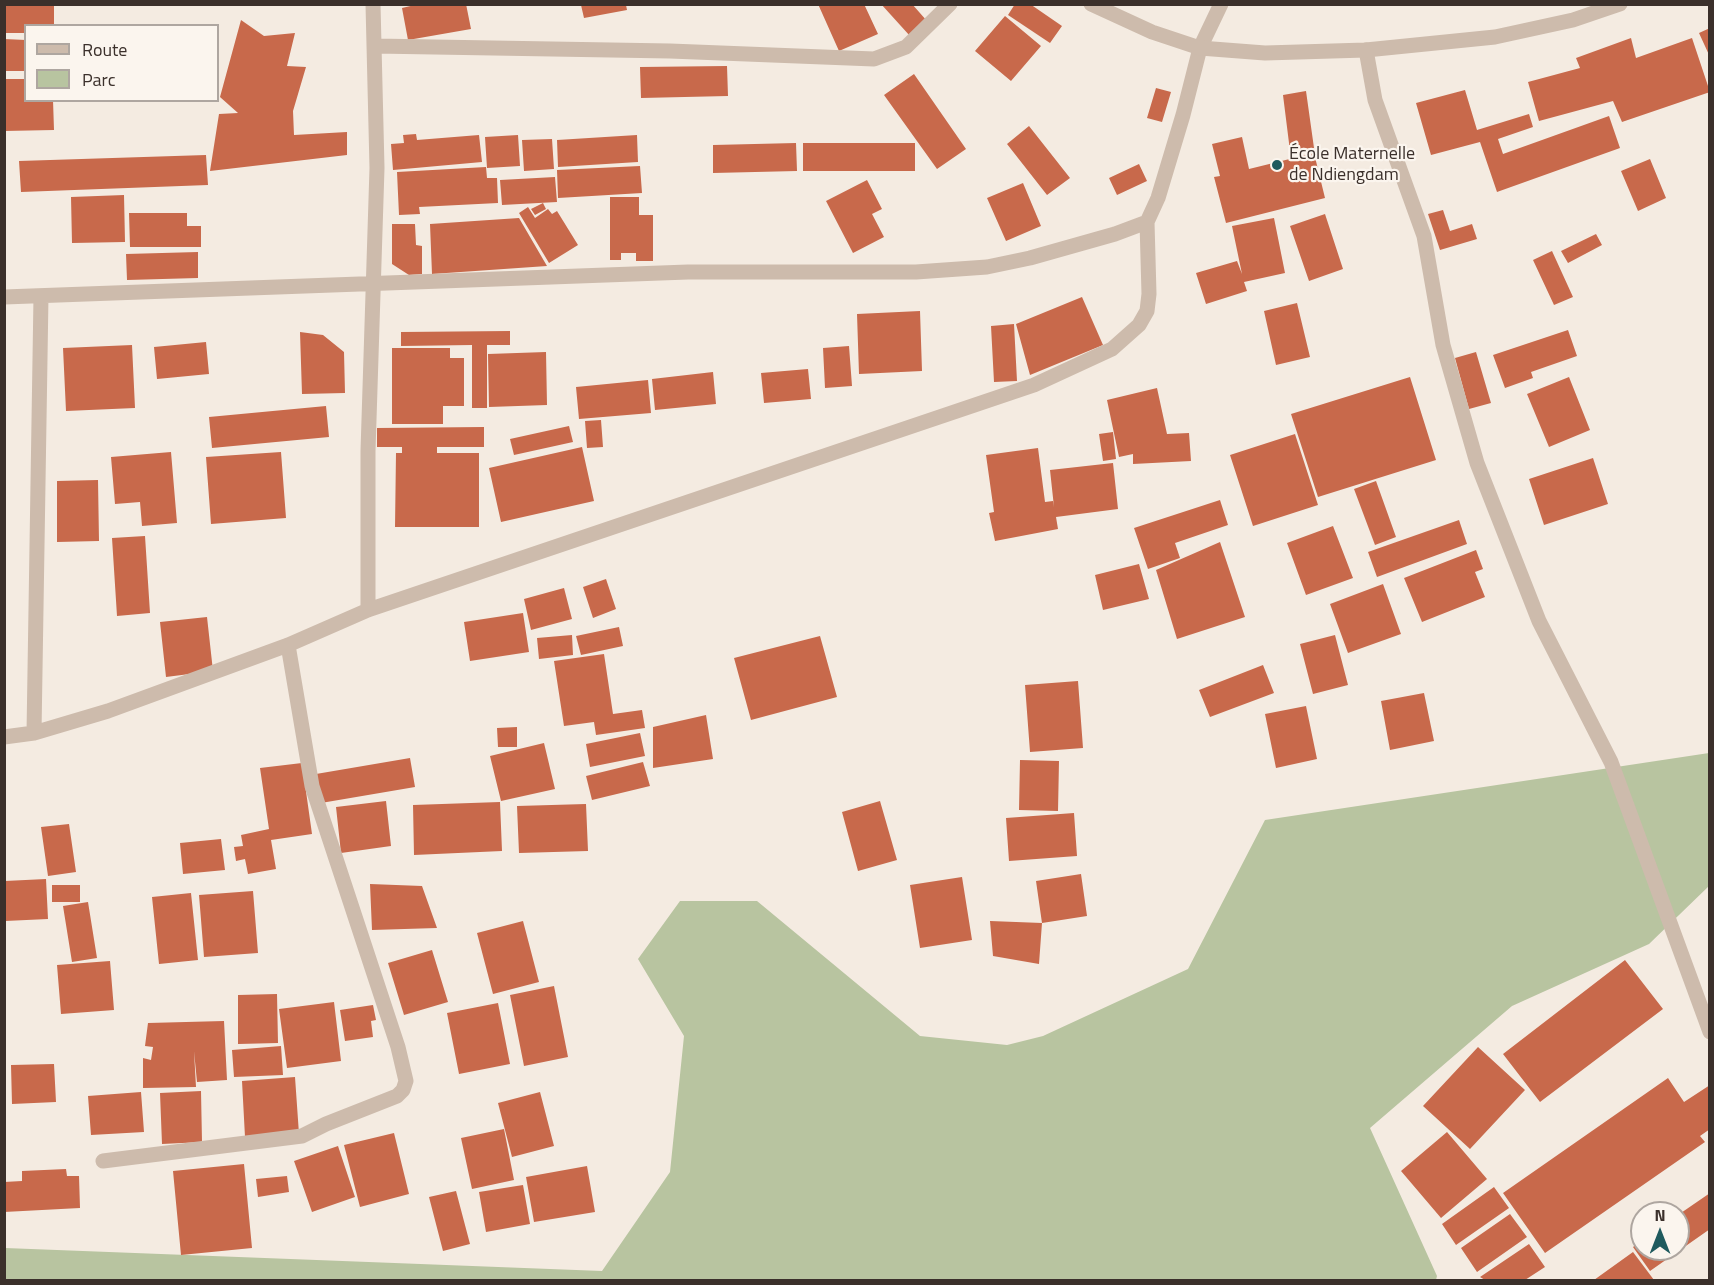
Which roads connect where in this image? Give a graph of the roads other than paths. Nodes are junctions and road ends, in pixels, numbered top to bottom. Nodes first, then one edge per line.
1 (373, 4) edge
2 (950, 4) edge
3 (1091, 4) edge
4 (1221, 4) edge
5 (1620, 4) edge
6 (375, 46) junction
7 (1200, 48) junction
8 (1366, 50) junction
9 (1147, 222) junction
10 (373, 285) junction
11 (42, 296) junction
12 (4, 297) edge
13 (368, 610) junction
14 (288, 645) junction
15 (34, 733) junction
16 (4, 737) edge
17 (1710, 1032) edge
18 (103, 1161) dead end

1 - 6 street
2 - 6 street
3 - 7 street
4 - 7 street
5 - 8 street
6 - 10 street
7 - 8 street
7 - 9 street
8 - 17 street
9 - 10 street
9 - 13 street
10 - 11 street
10 - 13 street
11 - 12 street
11 - 15 street
13 - 14 street
14 - 15 street
14 - 18 street
15 - 16 street

